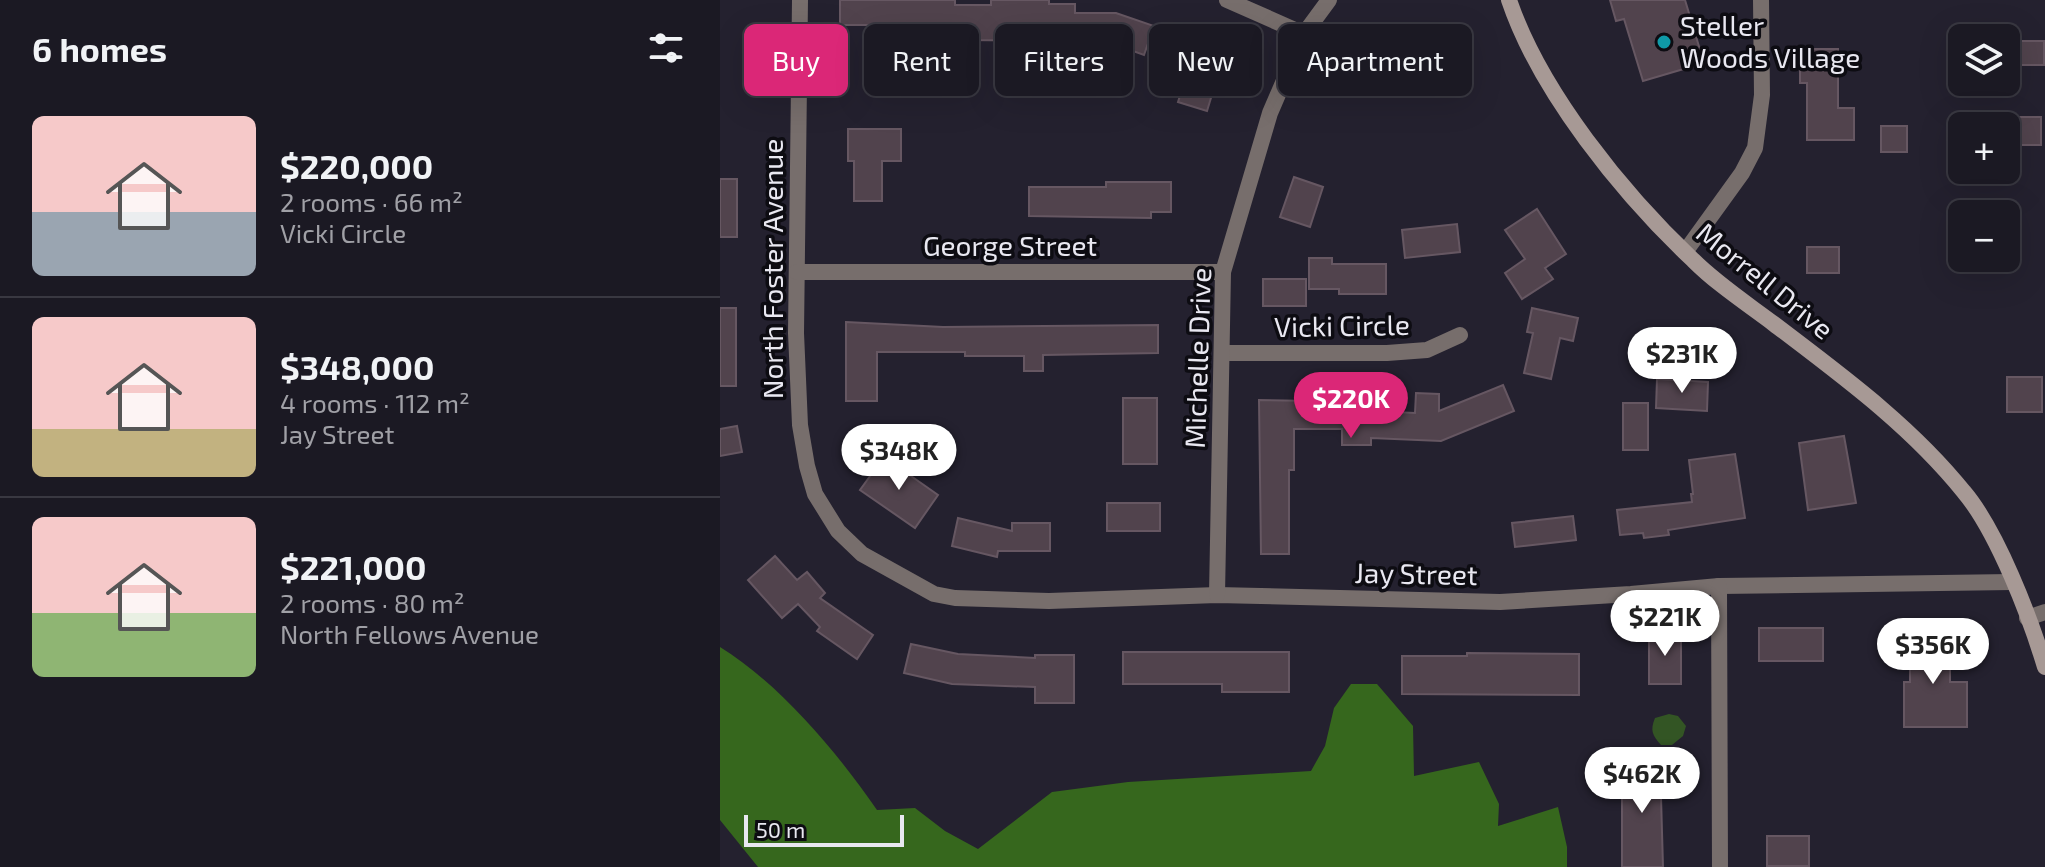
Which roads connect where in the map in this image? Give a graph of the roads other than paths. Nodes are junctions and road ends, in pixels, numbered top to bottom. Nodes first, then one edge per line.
1 (800, 0) edge
2 (1227, 0) edge
3 (1329, 0) edge
4 (1509, 0) edge
5 (1761, 0) edge
6 (1281, 24) edge
7 (1311, 24) edge
8 (1278, 94) edge
9 (1685, 252) junction
10 (797, 272) junction
11 (1223, 272) junction
12 (1460, 335) dead end
13 (1222, 353) junction
14 (838, 531) joint
15 (2012, 582) junction
16 (1719, 586) junction
17 (1217, 595) junction
18 (2045, 612) edge
19 (2027, 618) junction
20 (2045, 667) edge
21 (1720, 867) edge

1 - 10 street, North Foster Avenue
2 - 6 street
3 - 7 street, Michelle Drive
4 - 9 main road, Morrell Drive
5 - 9 street
8 - 11 street, Michelle Drive
9 - 15 main road, Morrell Drive
10 - 11 street, George Street
10 - 14 street, North Foster Avenue
11 - 13 street, Michelle Drive
12 - 13 street, Vicki Circle
13 - 17 street, Michelle Drive
14 - 17 street, Jay Street
15 - 16 street, Jay Street
15 - 19 main road, Morrell Drive
16 - 17 street, Jay Street
16 - 21 street
18 - 19 street
19 - 20 main road, Morrell Drive

